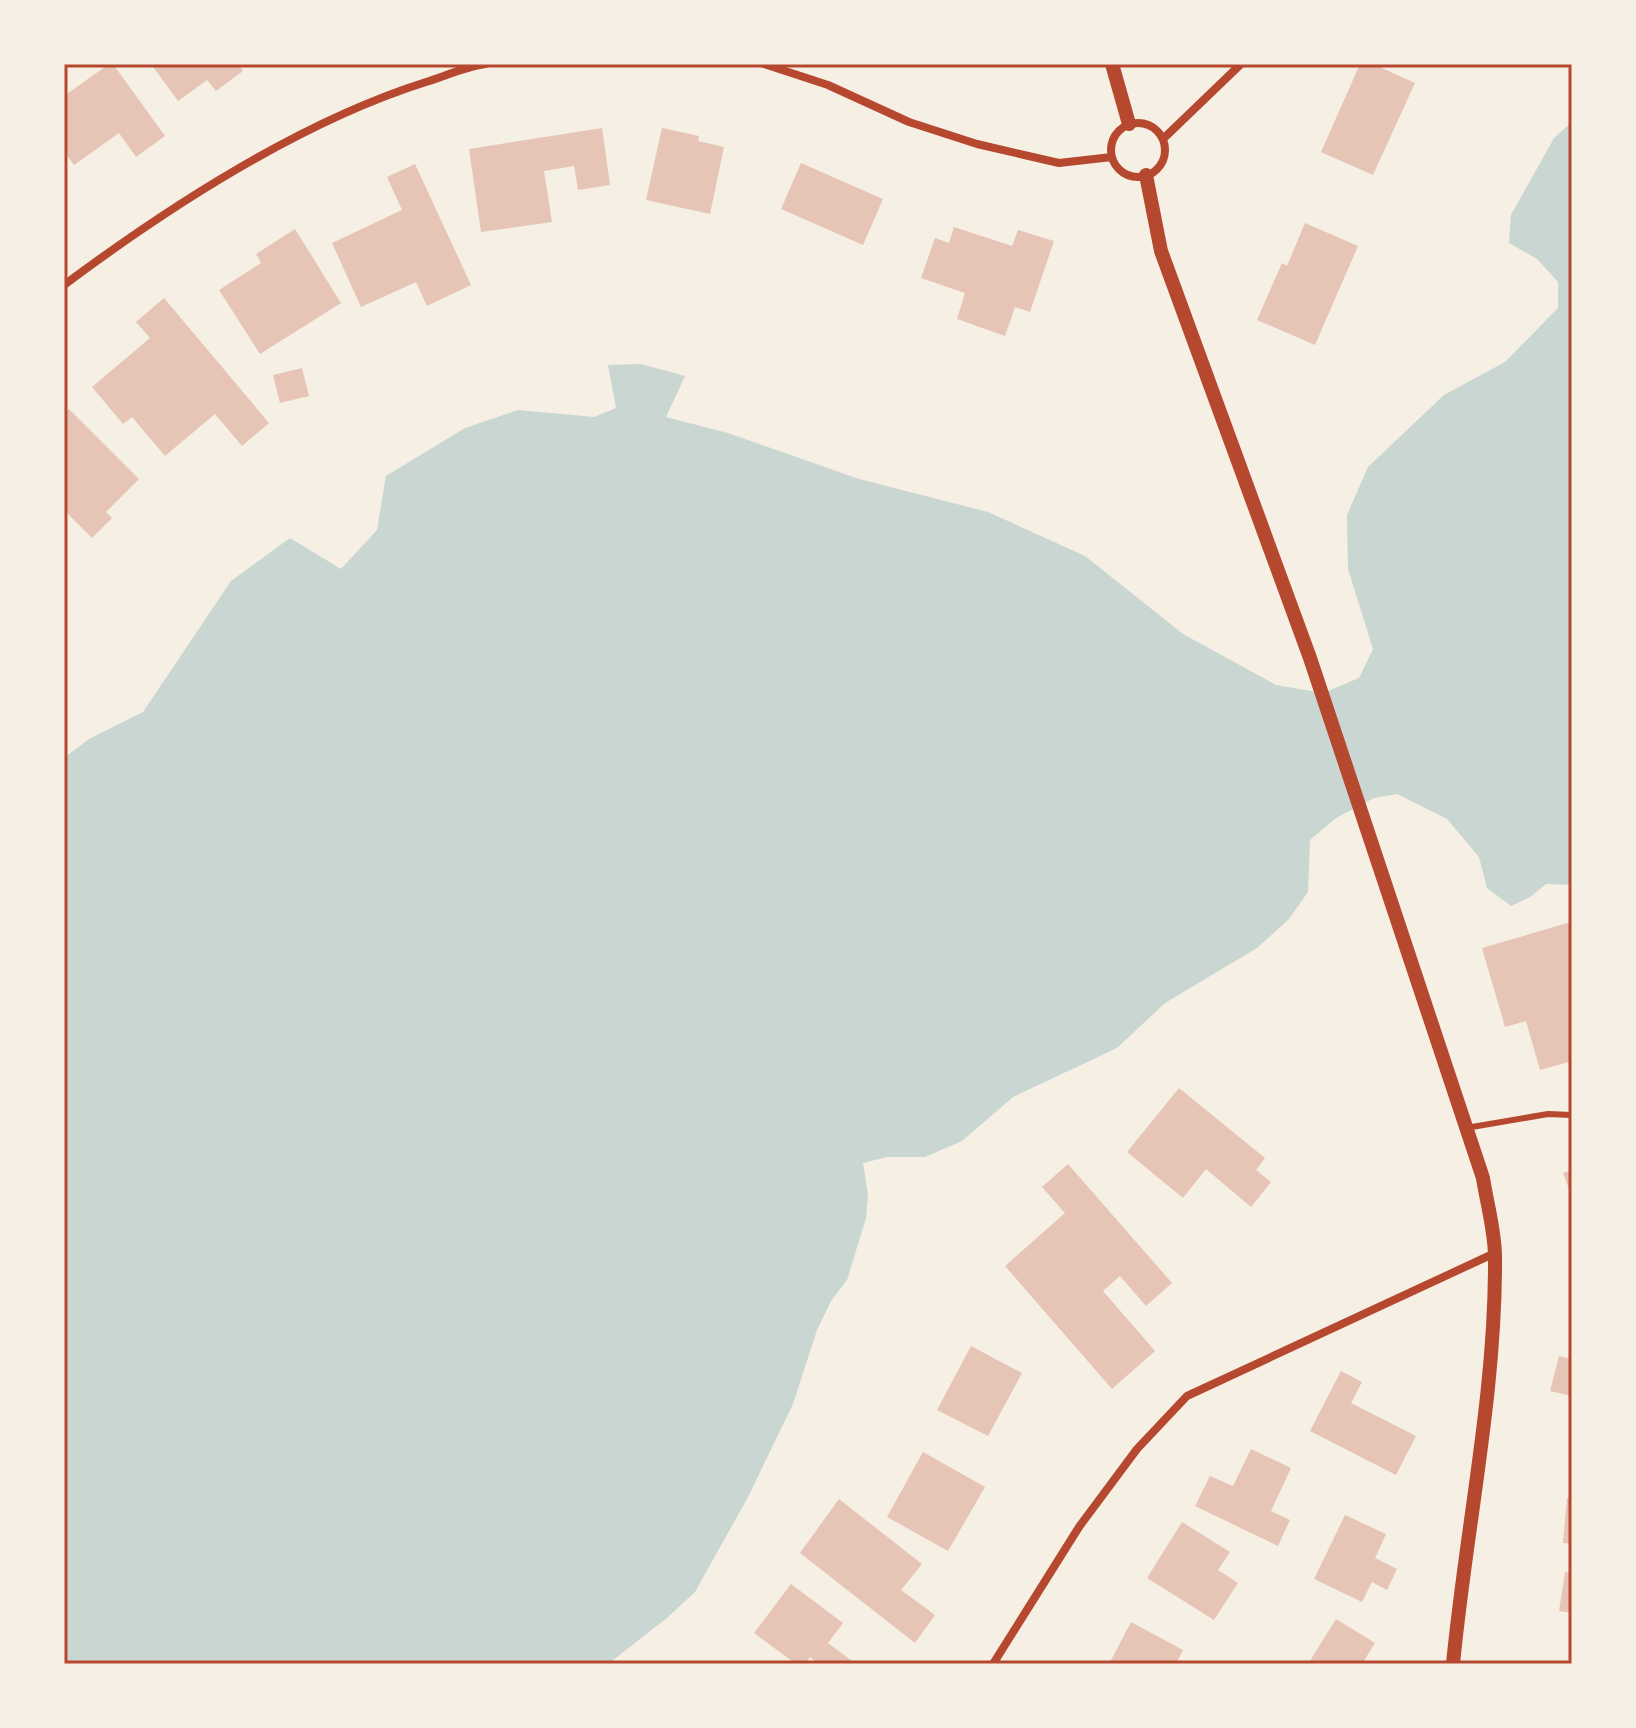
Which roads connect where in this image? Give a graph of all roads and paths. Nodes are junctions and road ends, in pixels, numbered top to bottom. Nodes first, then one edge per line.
1 (485, 64) edge
2 (764, 64) edge
3 (1112, 64) edge
4 (1241, 64) edge
5 (1129, 124) junction
6 (1163, 139) junction
7 (1112, 157) junction
8 (1146, 175) junction
9 (64, 285) edge
10 (1572, 1115) edge
11 (1466, 1128) junction
12 (1495, 1253) junction
13 (993, 1664) edge
14 (1453, 1664) edge

1 - 9 street
2 - 7 street
3 - 5 street
4 - 6 street
5 - 6 street
5 - 7 street
6 - 8 street
7 - 8 street
8 - 11 street
10 - 11 lane
11 - 12 street
12 - 13 street
12 - 14 street

